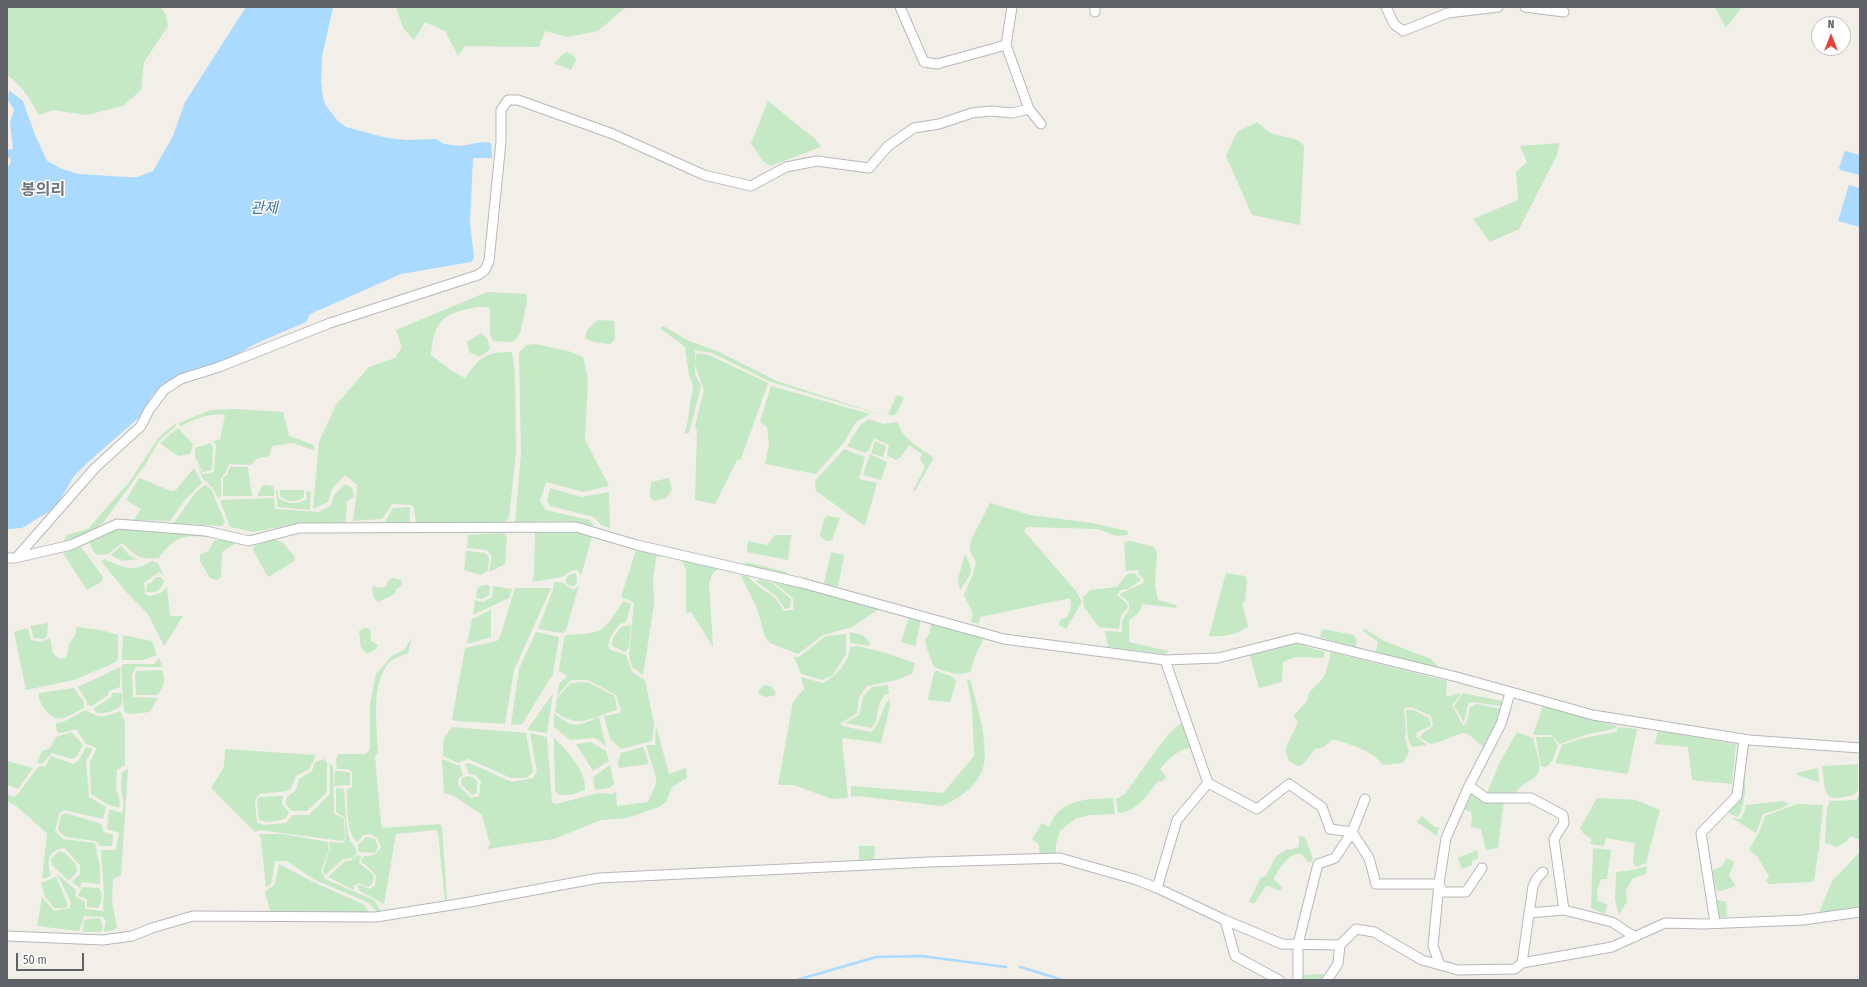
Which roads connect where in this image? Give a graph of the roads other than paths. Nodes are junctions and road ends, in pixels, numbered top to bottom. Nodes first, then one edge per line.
1 (900, 7) edge
2 (1012, 7) edge
3 (1386, 7) edge
4 (1498, 7) edge
5 (1525, 7) edge
6 (1564, 12) dead end
7 (1006, 45) junction
8 (1029, 109) junction
9 (1041, 124) dead end
10 (17, 557) junction
11 (7, 558) edge
12 (1165, 660) junction
13 (1510, 693) junction
14 (1744, 739) junction
15 (1860, 748) edge
16 (1208, 784) junction
17 (1469, 786) junction
18 (1365, 799) dead end
19 (1352, 832) junction
20 (1482, 868) dead end
21 (1543, 872) dead end
22 (1439, 884) junction
23 (1157, 888) junction
24 (1564, 910) junction
25 (1860, 912) edge
26 (1528, 913) junction
27 (1225, 920) junction
28 (1715, 923) junction
29 (7, 936) edge
30 (1635, 937) junction
31 (1298, 944) junction
32 (1340, 945) junction
33 (1522, 963) junction
34 (1440, 965) junction
35 (1279, 980) edge
36 (1298, 980) edge
37 (1327, 980) edge

1 - 7 street
2 - 7 street
3 - 4 street
5 - 6 street
7 - 8 street
8 - 9 street
8 - 10 street
10 - 11 street
10 - 12 street
12 - 13 street
12 - 16 street
13 - 14 street
13 - 17 street
14 - 15 street
14 - 28 street
16 - 19 street
16 - 23 street
17 - 22 street
17 - 24 street
18 - 19 street
19 - 22 street
19 - 31 street
20 - 22 street
21 - 26 street
22 - 34 street
23 - 27 street
23 - 29 street
24 - 26 street
24 - 30 street
25 - 28 street
26 - 33 street
27 - 31 street
27 - 35 street
28 - 30 street
30 - 33 street
31 - 32 street
31 - 36 street
32 - 34 street
32 - 37 street
33 - 34 street

